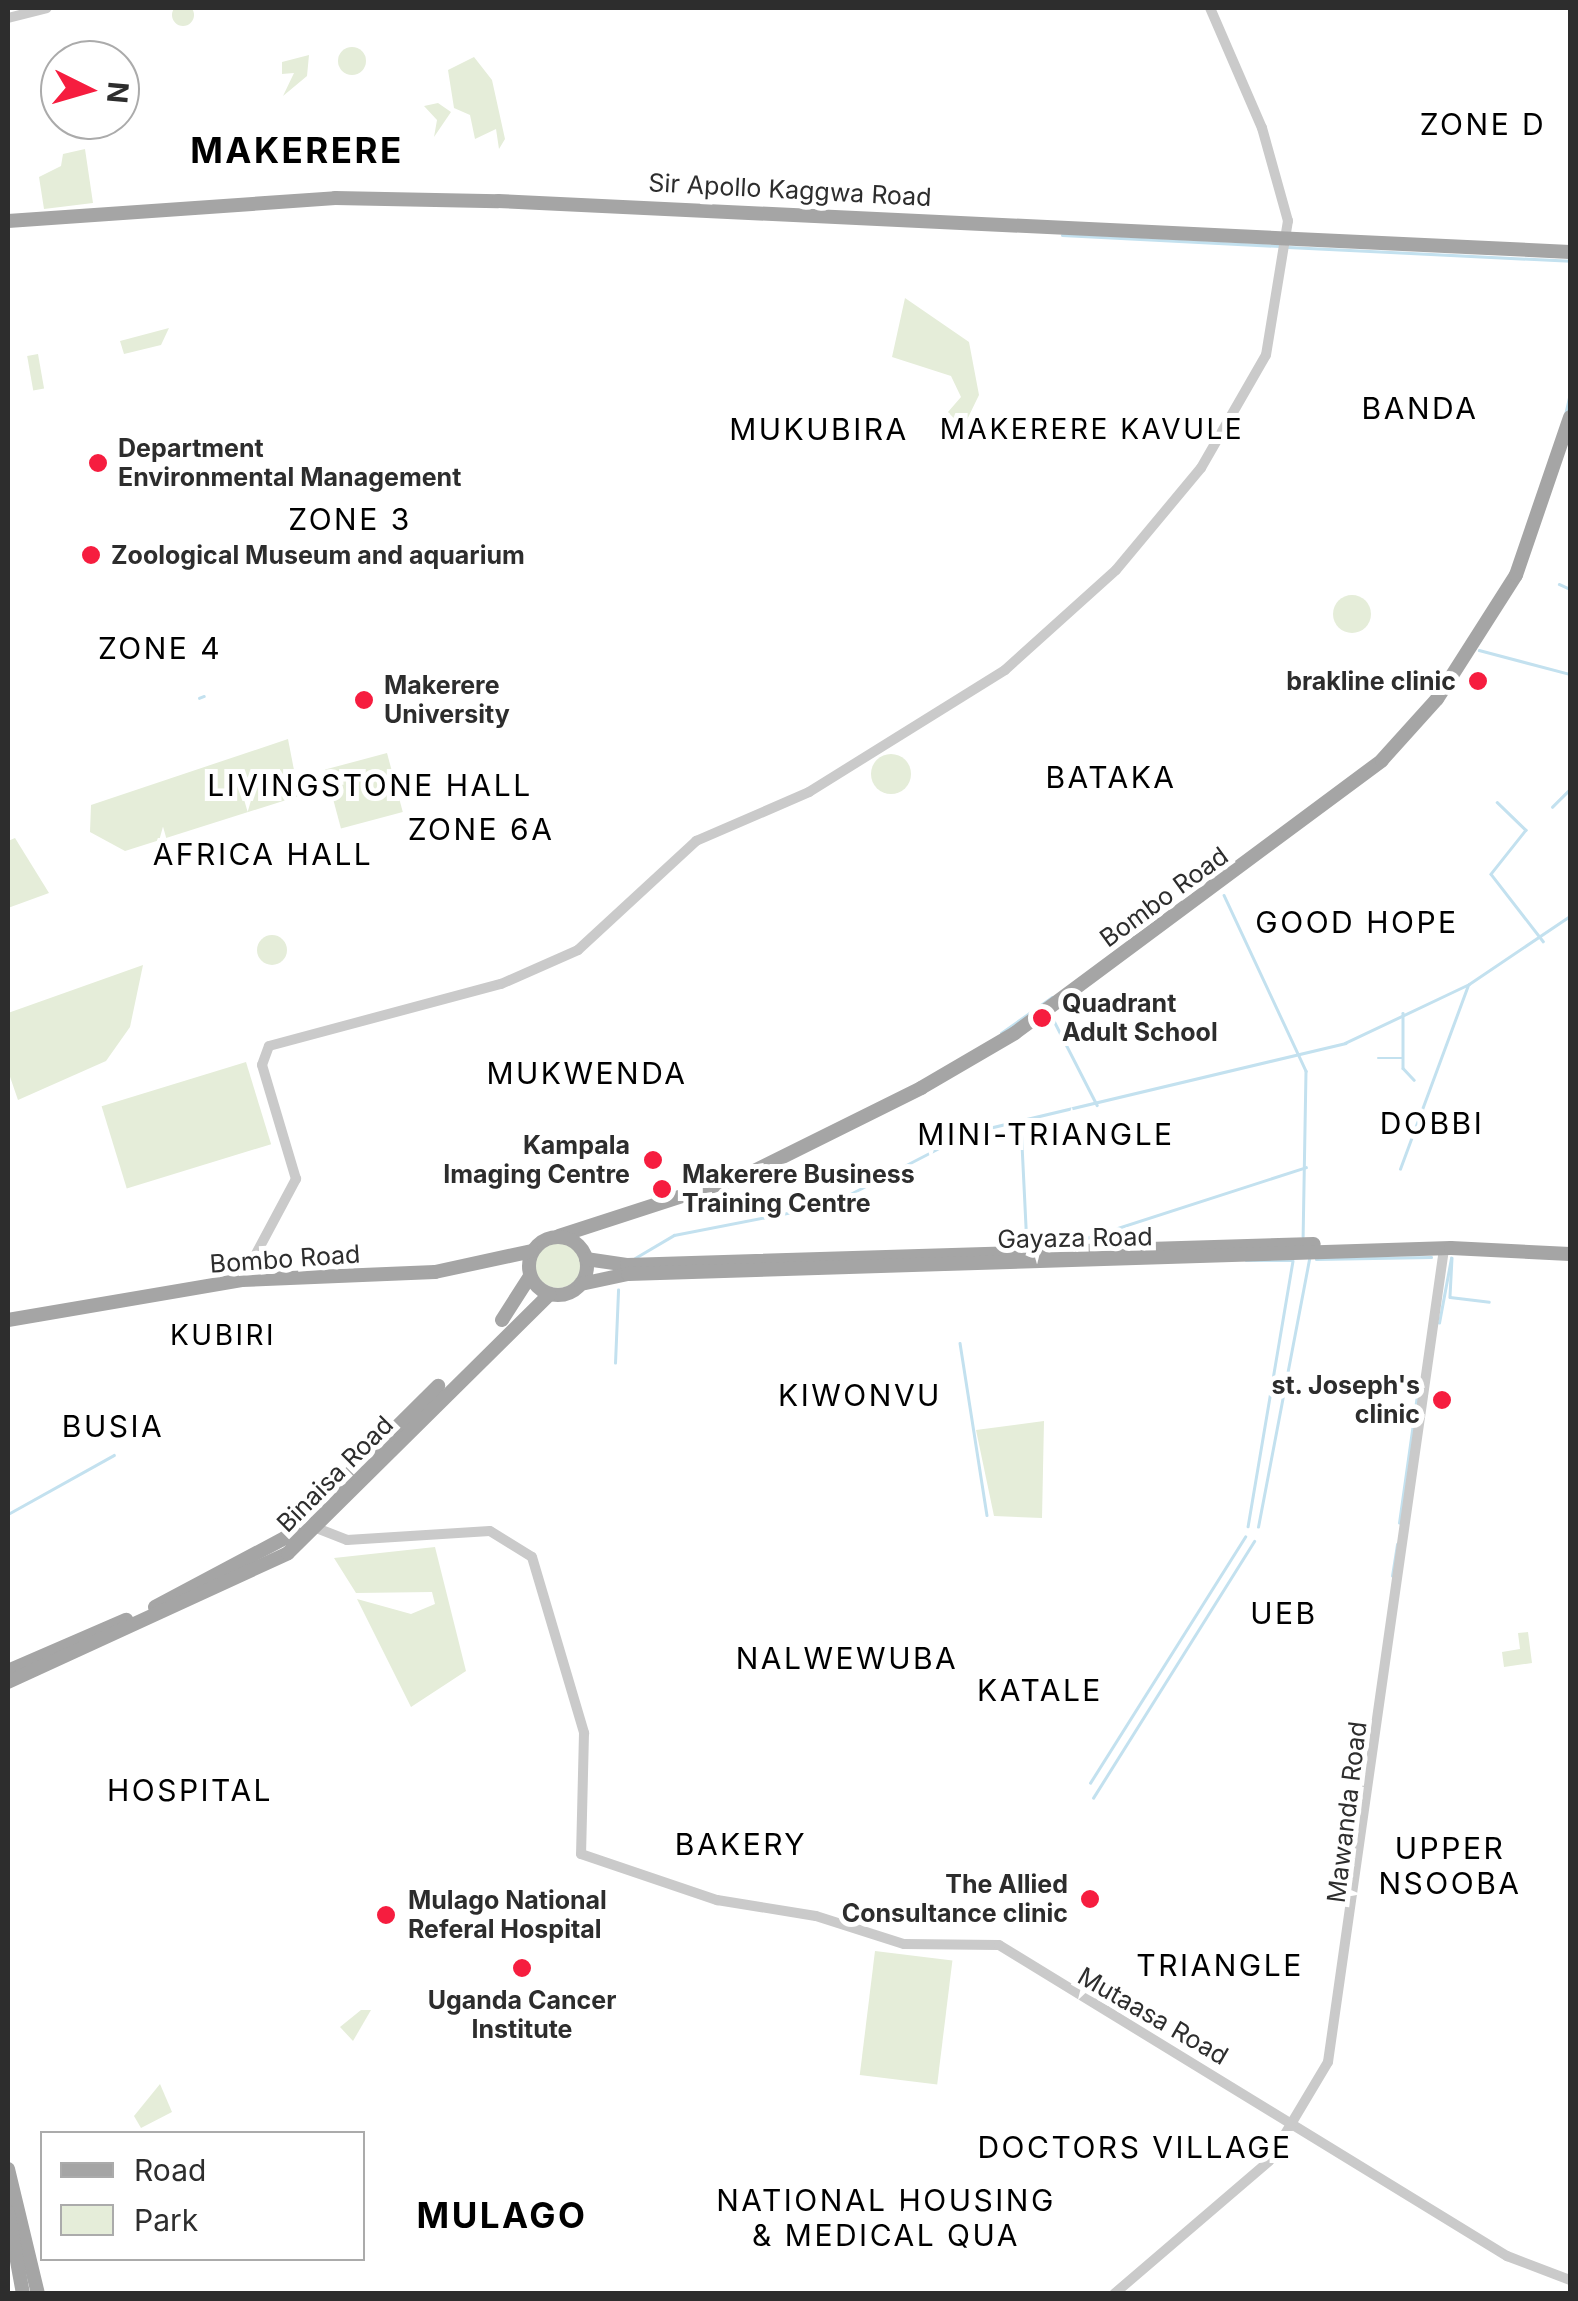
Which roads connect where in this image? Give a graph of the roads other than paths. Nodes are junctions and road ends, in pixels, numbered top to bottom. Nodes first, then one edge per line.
1 (48, 8) edge
2 (1210, 8) edge
3 (8, 18) edge
4 (8, 221) edge
5 (1286, 240) junction
6 (1570, 252) edge
7 (1570, 417) edge
8 (603, 1215) junction
9 (559, 1236) junction
10 (1444, 1248) junction
11 (532, 1251) junction
12 (1570, 1251) edge
13 (584, 1254) junction
14 (508, 1260) junction
15 (529, 1272) junction
16 (242, 1280) junction
17 (581, 1284) junction
18 (550, 1294) junction
19 (8, 1320) edge
20 (311, 1525) junction
21 (8, 1671) edge
22 (8, 1682) edge
23 (1297, 2122) junction
24 (8, 2169) edge
25 (8, 2212) edge
26 (1570, 2280) edge
27 (23, 2294) edge
28 (38, 2294) edge
29 (1114, 2294) edge

1 - 3 street
2 - 5 street
4 - 5 main road, Sir Apollo Kaggwa Road
5 - 6 main road, Sir Apollo Kaggwa Road
5 - 16 street
7 - 8 main road, Bombo Road
8 - 9 main road, Bombo Road
8 - 13 main road
9 - 11 main road
9 - 13 main road
10 - 12 main road, Gayaza Road
10 - 17 main road, Gayaza Road
10 - 23 street, Mawanda Road
11 - 14 main road, Bombo Road
11 - 15 main road
12 - 13 main road, Gayaza Road
13 - 17 main road
14 - 15 main road, Bombo Road
14 - 16 main road, Bombo Road
15 - 18 main road
15 - 20 main road
16 - 19 main road, Bombo Road
17 - 18 main road
18 - 20 main road, Binaisa Road
20 - 21 main road, Binaisa Road
20 - 22 main road, Binaisa Road
20 - 23 street, Mutaasa Road
23 - 26 street, Mutaasa Road
23 - 29 street, Mawanda Road
24 - 28 main road
25 - 27 main road

